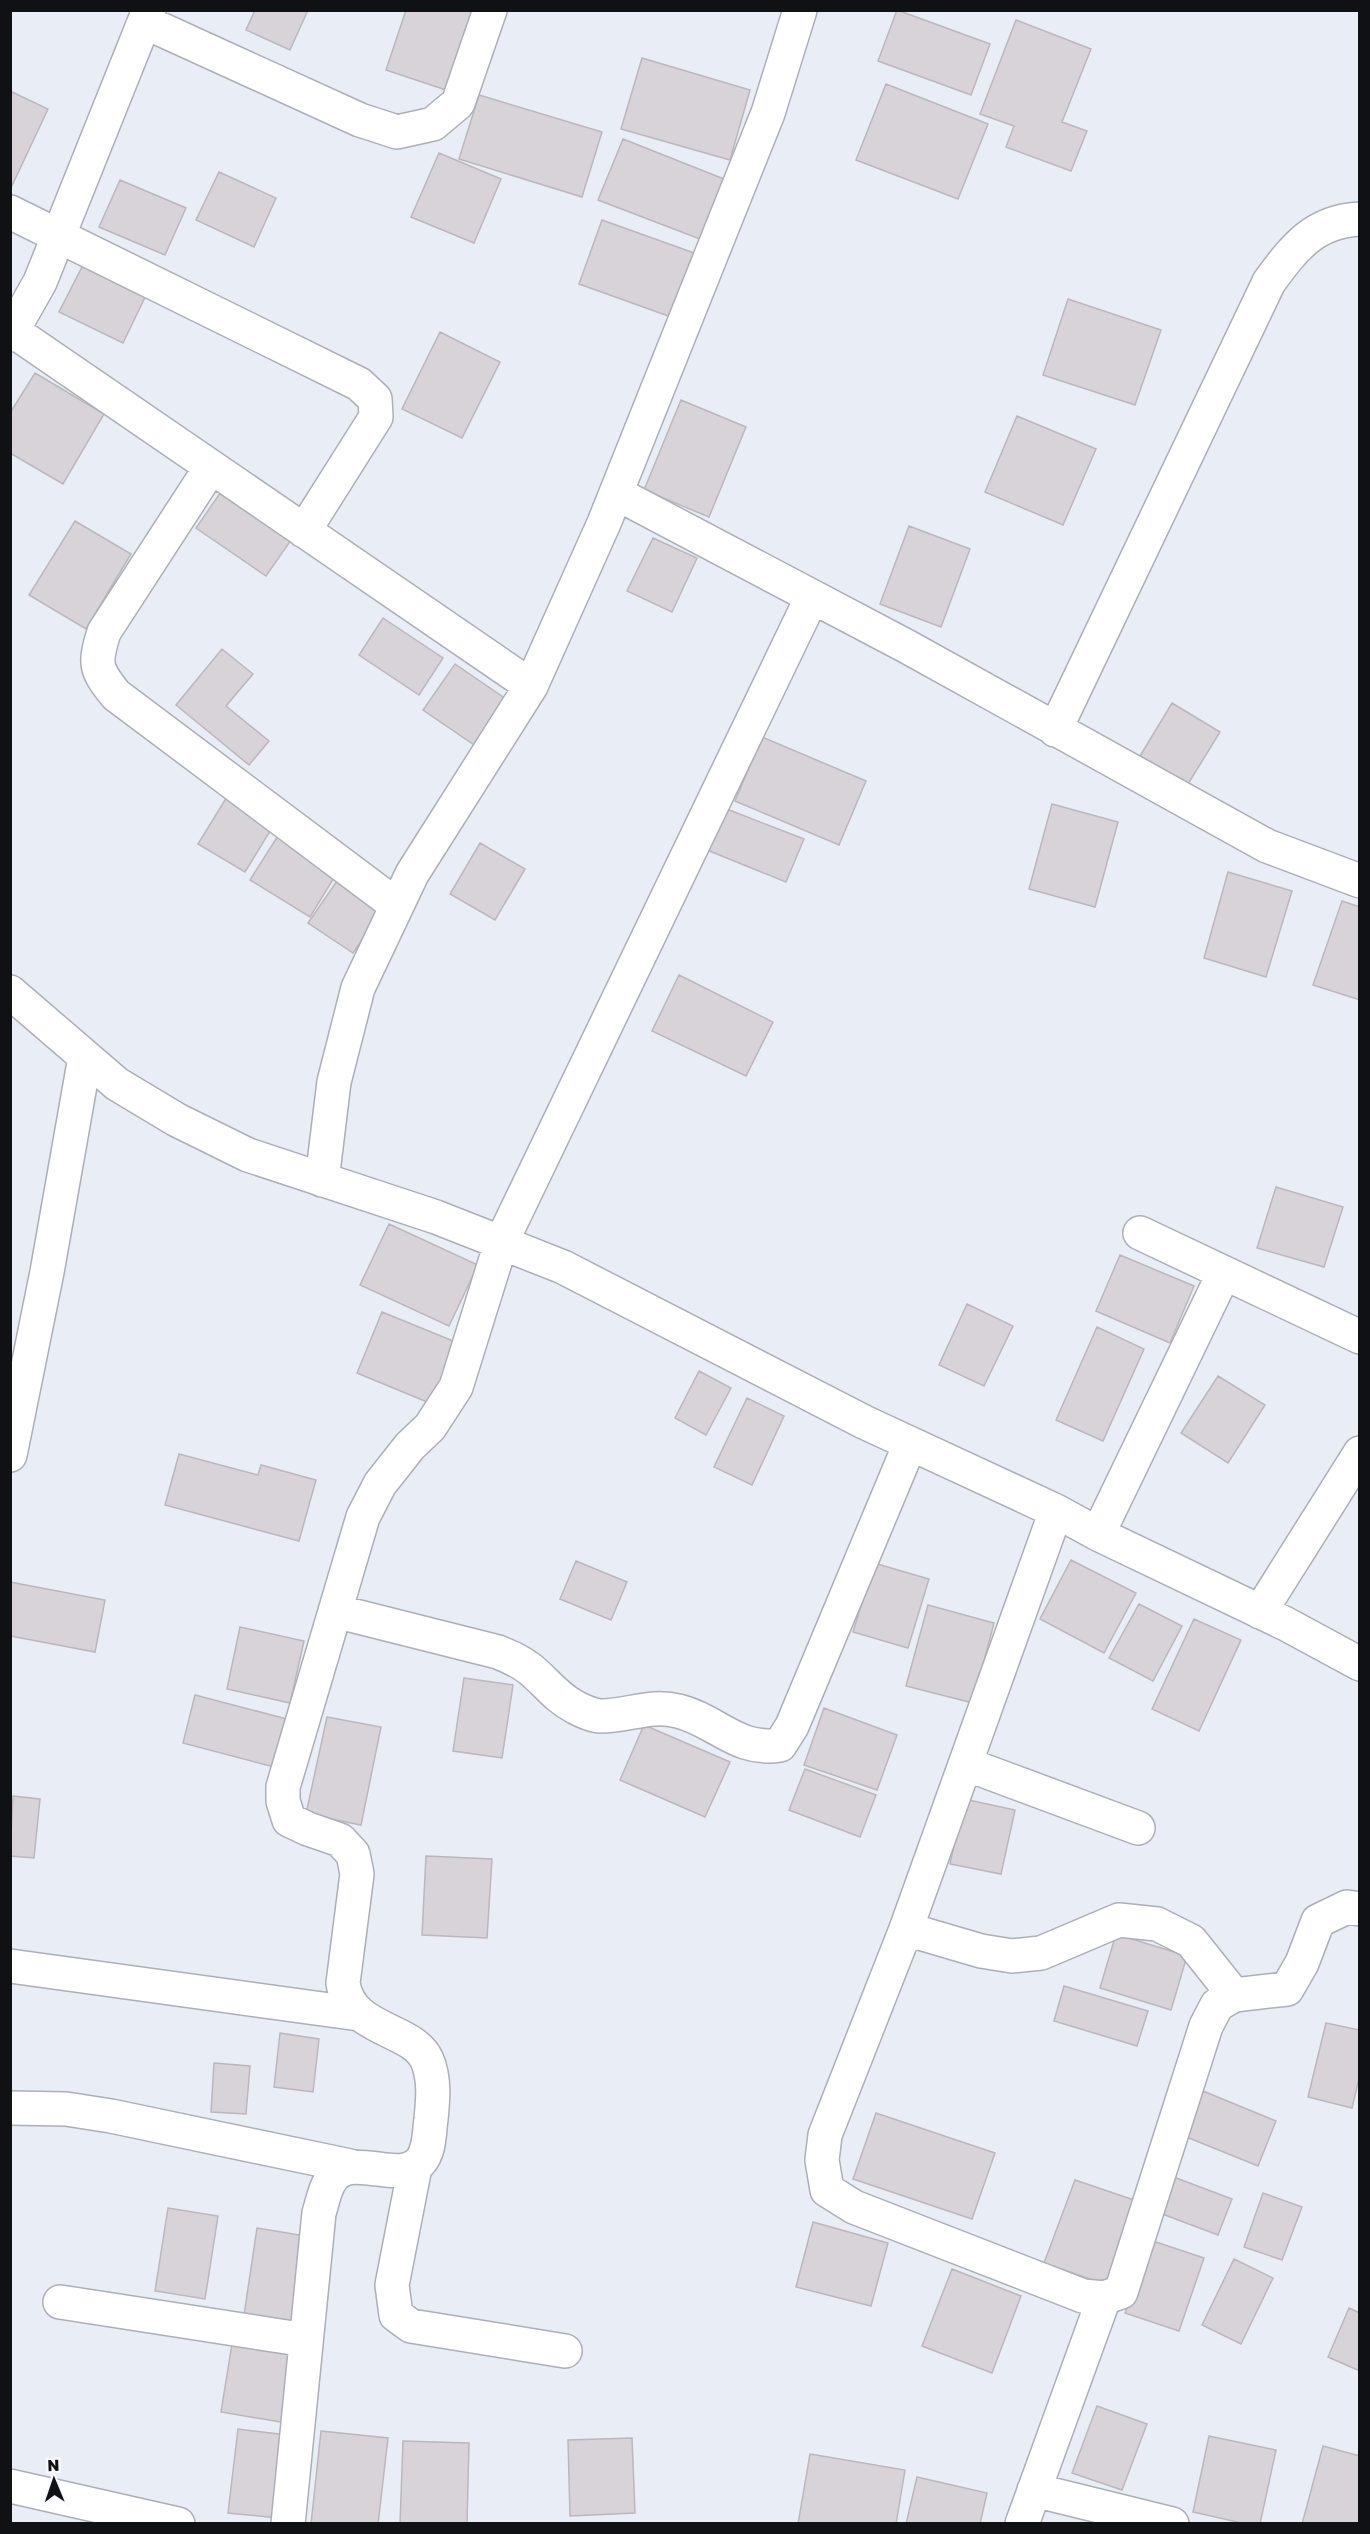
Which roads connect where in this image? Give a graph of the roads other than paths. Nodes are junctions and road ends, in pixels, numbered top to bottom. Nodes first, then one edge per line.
1 (490, 10) edge
2 (800, 10) edge
3 (147, 16) edge
4 (10, 212) edge
5 (1359, 219) edge
6 (58, 236) junction
7 (12, 333) edge
8 (211, 467) junction
9 (616, 493) junction
10 (304, 531) junction
11 (812, 597) junction
12 (531, 686) junction
13 (1055, 730) junction
14 (1359, 881) edge
15 (396, 905) junction
16 (10, 992) edge
17 (85, 1057) junction
18 (322, 1180) junction
19 (1140, 1233) dead end
20 (501, 1244) junction
21 (1224, 1273) junction
22 (1359, 1337) edge
23 (910, 1444) junction
24 (1359, 1453) edge
25 (10, 1455) edge
26 (1056, 1511) junction
27 (1098, 1534) junction
28 (335, 1611) junction
29 (1260, 1612) junction
30 (1359, 1664) edge
31 (966, 1764) junction
32 (1138, 1828) dead end
33 (1359, 1910) edge
34 (906, 1929) junction
35 (10, 1966) edge
36 (1234, 1995) junction
37 (359, 2014) junction
38 (10, 2108) edge
39 (351, 2166) junction
40 (415, 2167) junction
41 (1104, 2298) junction
42 (60, 2302) dead end
43 (306, 2340) junction
44 (565, 2351) dead end
45 (10, 2486) edge
46 (1034, 2490) junction
47 (178, 2523) edge
48 (288, 2523) edge
49 (1022, 2523) edge
50 (1172, 2523) edge

1 - 3 street
2 - 9 street
3 - 6 street
4 - 6 street
5 - 13 street
6 - 7 street
6 - 10 street
7 - 8 street
8 - 10 street
8 - 15 street
9 - 11 street
9 - 12 street
10 - 12 street
11 - 13 street
11 - 20 street
12 - 15 street
13 - 14 street
15 - 18 street
16 - 17 street
17 - 18 street
17 - 25 street
18 - 20 street
19 - 21 street
20 - 23 street
20 - 28 street
21 - 22 street
21 - 27 street
23 - 26 street
23 - 28 street
24 - 29 street
26 - 27 street
26 - 31 street
27 - 29 street
28 - 37 street
29 - 30 street
31 - 32 street
31 - 34 street
33 - 36 street
34 - 36 street
34 - 41 street
35 - 37 street
36 - 41 street
37 - 40 street
38 - 39 street
39 - 40 street
39 - 43 street
40 - 44 street
41 - 46 street
42 - 43 street
43 - 48 street
45 - 47 street
46 - 49 street
46 - 50 street

